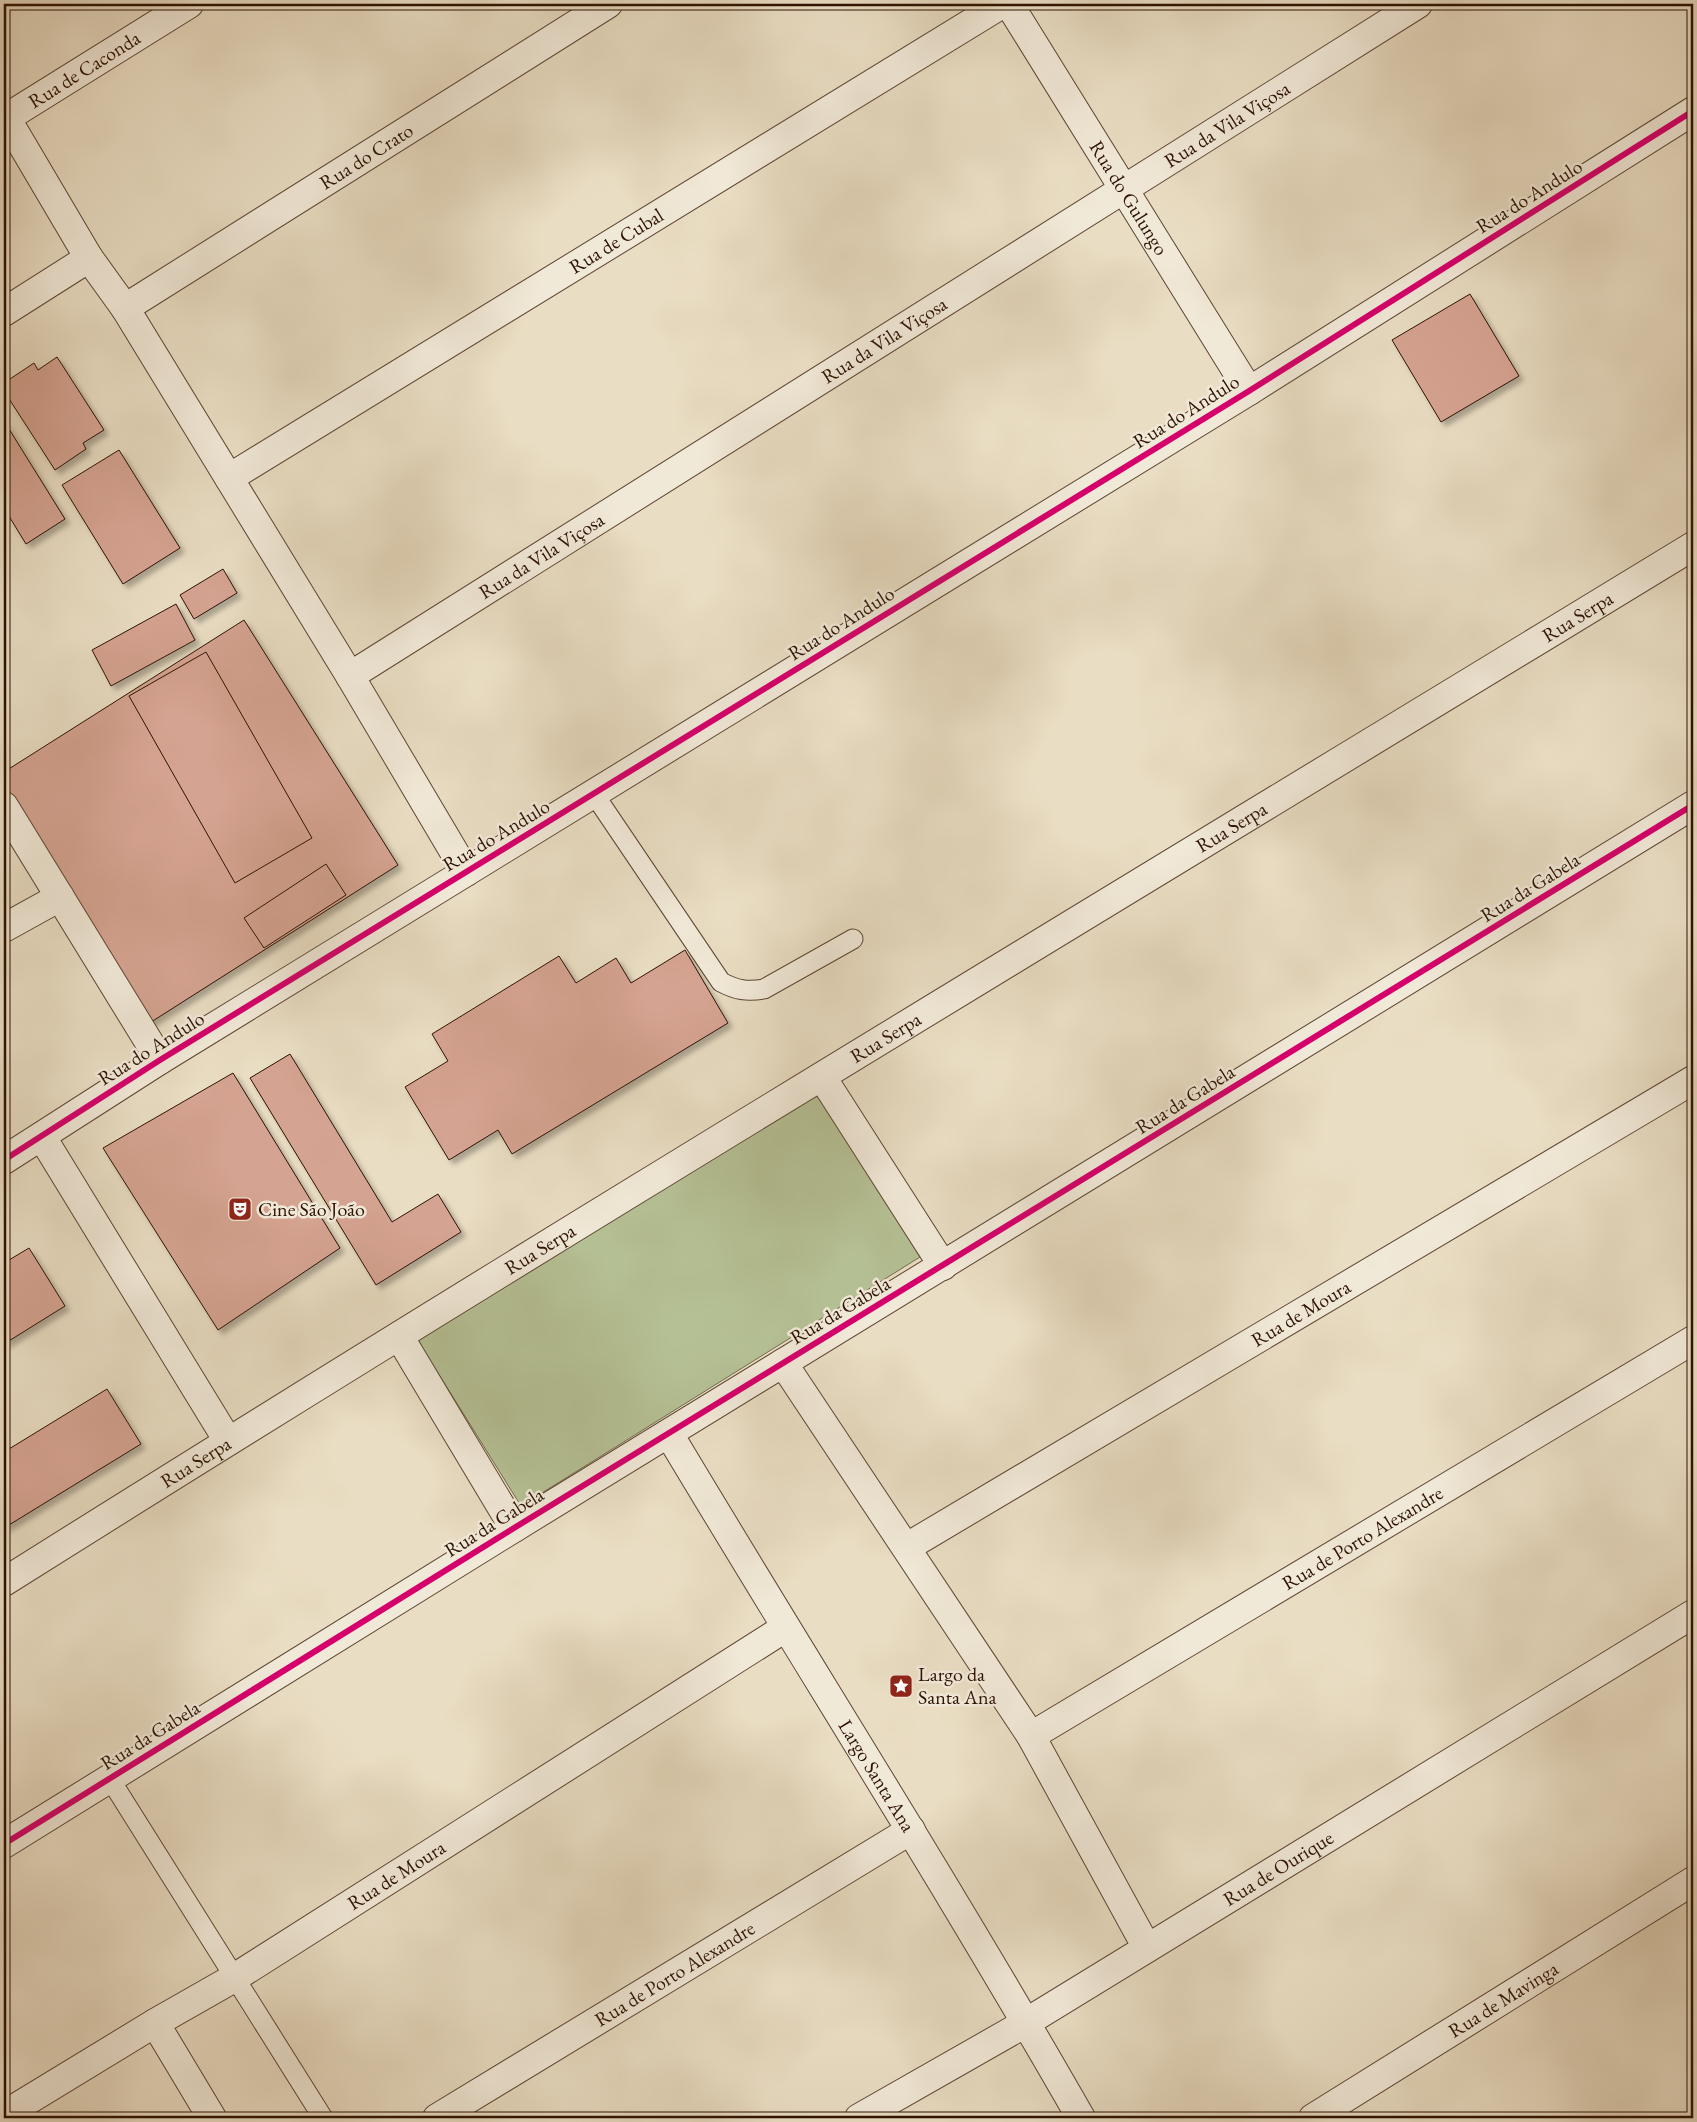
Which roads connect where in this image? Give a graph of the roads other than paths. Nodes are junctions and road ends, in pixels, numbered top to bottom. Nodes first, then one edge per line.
1 (189, 4) edge
2 (608, 4) edge
3 (1002, 4) edge
4 (1009, 4) edge
5 (1418, 4) edge
6 (1693, 111) edge
7 (5, 116) edge
8 (1125, 188) junction
9 (89, 258) junction
10 (125, 308) junction
11 (4, 312) edge
12 (1249, 391) junction
13 (229, 478) junction
14 (1693, 546) edge
15 (350, 676) junction
16 (594, 794) junction
17 (1693, 805) edge
18 (4, 806) edge
19 (466, 872) junction
20 (60, 897) junction
21 (4, 928) edge
22 (853, 939) dead end
23 (160, 1060) junction
24 (822, 1077) junction
25 (1693, 1080) edge
26 (42, 1137) junction
27 (4, 1160) edge
28 (943, 1266) junction
29 (399, 1336) junction
30 (1693, 1340) edge
31 (783, 1364) junction
32 (670, 1434) junction
33 (228, 1441) junction
34 (514, 1528) junction
35 (907, 1546) junction
36 (4, 1582) edge
37 (1693, 1614) edge
38 (785, 1628) junction
39 (1031, 1736) junction
40 (110, 1779) junction
41 (911, 1830) junction
42 (4, 1844) edge
43 (1693, 1881) edge
44 (1147, 1948) junction
45 (234, 1978) junction
46 (1026, 2022) junction
47 (155, 2023) junction
48 (4, 2115) edge
49 (212, 2118) edge
50 (323, 2118) edge
51 (437, 2118) edge
52 (859, 2118) edge
53 (1081, 2118) edge
54 (1313, 2118) edge

1 - 7 street, Rua de Caconda
2 - 10 street, Rua do Crato
3 - 13 street, Rua de Cubal
4 - 8 street, Rua do Gulungo
5 - 8 street, Rua da Vila Viçosa
6 - 12 street, Rua do Andulo
7 - 9 street
8 - 12 street, Rua do Gulungo
8 - 15 street, Rua da Vila Viçosa
9 - 10 street
9 - 11 street
10 - 13 street
12 - 16 street, Rua do Andulo
13 - 15 street
14 - 24 street, Rua Serpa
15 - 19 street
16 - 19 street, Rua do Andulo
16 - 22 lane
17 - 28 street, Rua da Gabela
18 - 20 street
19 - 23 street, Rua do Andulo
20 - 21 street
20 - 23 street
23 - 26 street, Rua do Andulo
24 - 28 street
24 - 29 street, Rua Serpa
25 - 35 street, Rua de Moura
26 - 27 street, Rua do Andulo
26 - 33 street
28 - 31 street, Rua da Gabela
29 - 33 street, Rua Serpa
29 - 34 street
30 - 39 street, Rua de Porto Alexandre
31 - 32 street, Rua da Gabela
31 - 35 street
32 - 34 street, Rua da Gabela
32 - 38 street, Largo Santa Ana
33 - 36 street, Rua Serpa
34 - 40 street, Rua da Gabela
35 - 39 street
37 - 44 street, Rua de Ourique
38 - 41 street, Largo Santa Ana
38 - 45 street, Rua de Moura
39 - 44 street
40 - 42 street, Rua da Gabela
40 - 45 lane
41 - 46 street, Largo Santa Ana
41 - 51 street, Rua de Porto Alexandre
43 - 54 street, Rua de Mavinga
44 - 46 street, Rua de Ourique
45 - 47 street, Rua de Moura
45 - 50 lane
46 - 52 street, Rua de Ourique
46 - 53 street, Largo Santa Ana
47 - 48 street, Rua de Moura
47 - 49 street

